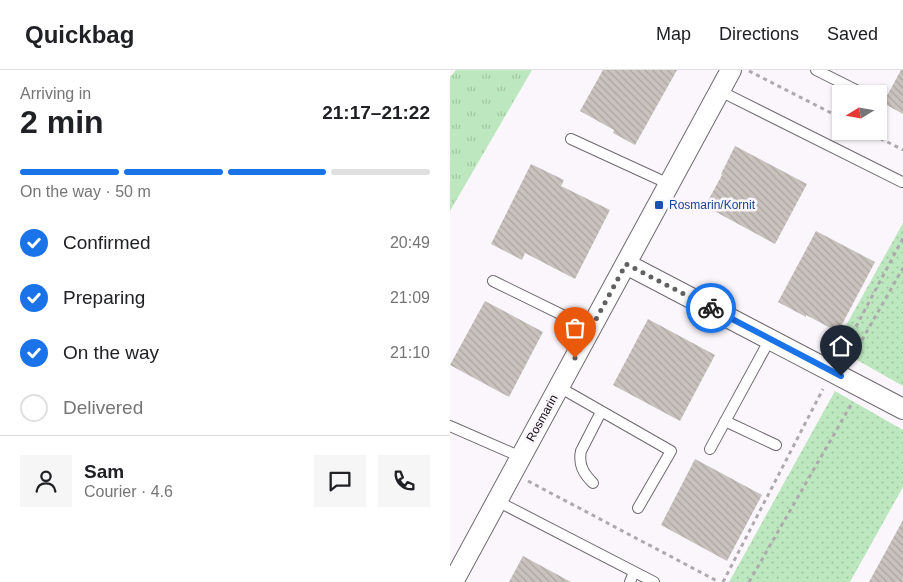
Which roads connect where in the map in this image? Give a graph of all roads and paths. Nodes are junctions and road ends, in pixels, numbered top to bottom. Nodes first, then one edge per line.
1 (731, 70) edge
2 (748, 70) edge
3 (816, 70) edge
4 (846, 85) edge
5 (720, 91) junction
6 (832, 113) edge
7 (570, 139) dead end
8 (884, 140) edge
9 (903, 150) edge
10 (902, 182) edge
11 (669, 184) junction
12 (903, 238) edge
13 (626, 264) junction
14 (903, 268) edge
15 (493, 281) dead end
16 (591, 329) junction
17 (770, 339) junction
18 (836, 374) junction
19 (559, 387) junction
20 (861, 387) junction
21 (903, 409) edge
22 (602, 412) junction
23 (725, 421) junction
24 (450, 426) edge
25 (776, 445) dead end
26 (710, 449) dead end
27 (516, 465) junction
28 (593, 483) dead end
29 (497, 501) junction
30 (638, 508) dead end
31 (634, 572) junction
32 (452, 582) edge
33 (630, 582) edge
34 (654, 582) edge
35 (719, 582) edge
36 (723, 582) edge
37 (749, 582) edge

1 - 5 street, Rosmarin
2 - 6 path
3 - 4 lane
5 - 10 lane
5 - 11 street, Rosmarin
7 - 11 lane
8 - 9 path
11 - 13 street, Rosmarin
12 - 18 path
13 - 16 street, Rosmarin
13 - 17 street
14 - 18 path
15 - 16 lane
16 - 19 street, Rosmarin
17 - 18 street
17 - 23 lane
18 - 20 street
18 - 36 path
19 - 22 lane
19 - 27 street, Rosmarin
20 - 21 street
20 - 37 path
22 - 28 lane
22 - 30 lane
23 - 25 lane
23 - 26 lane
24 - 27 lane
27 - 29 street, Rosmarin
27 - 35 path
29 - 31 lane
29 - 32 street, Rosmarin
31 - 33 lane
31 - 34 lane

